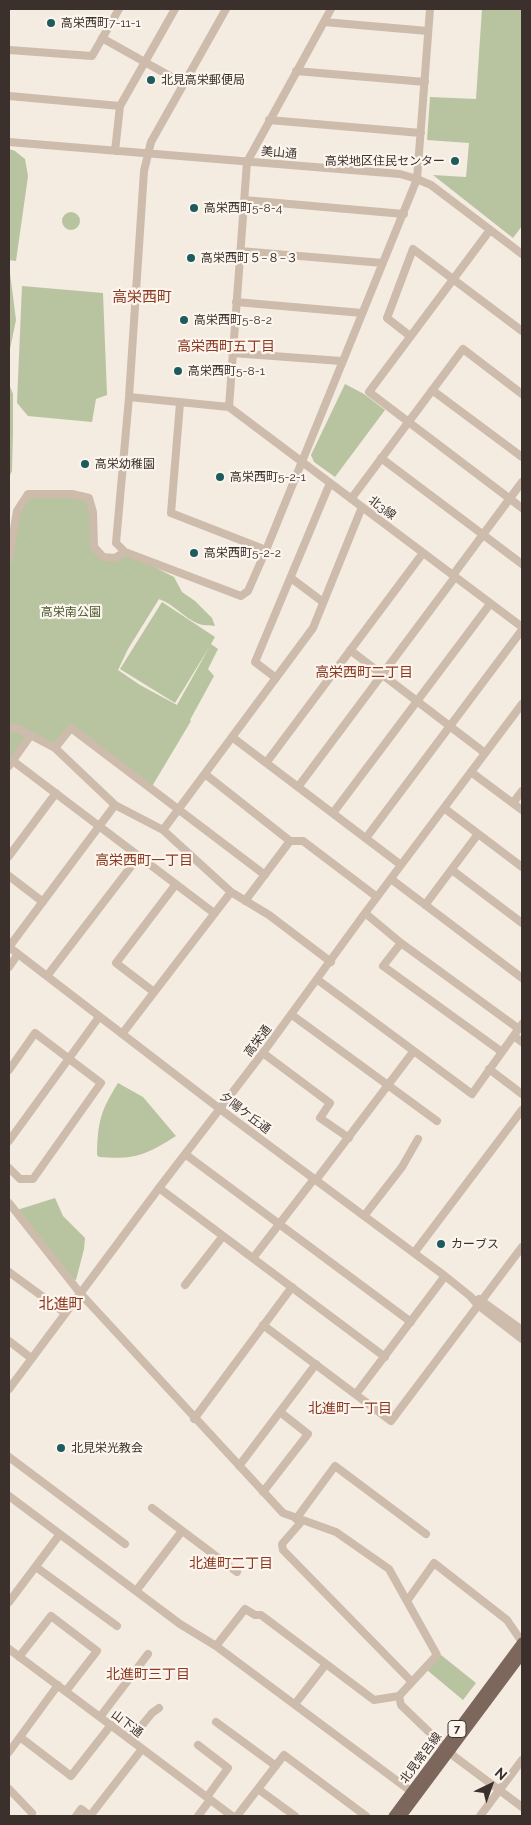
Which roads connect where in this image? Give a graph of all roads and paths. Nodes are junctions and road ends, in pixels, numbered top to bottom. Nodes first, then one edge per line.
1 (119, 9) edge
2 (175, 9) edge
3 (226, 9) edge
4 (332, 9) edge
5 (430, 9) edge
6 (324, 22) junction
7 (428, 31) junction
8 (102, 38) junction
9 (9, 50) edge
10 (144, 62) junction
11 (296, 72) junction
12 (425, 82) junction
13 (184, 84) junction
14 (9, 96) edge
15 (120, 106) junction
16 (269, 120) junction
17 (421, 133) junction
18 (9, 142) edge
19 (115, 151) junction
20 (148, 153) junction
21 (247, 162) junction
22 (417, 179) junction
23 (244, 200) junction
24 (404, 214) junction
25 (490, 230) junction
26 (240, 251) junction
27 (522, 254) edge
28 (383, 263) junction
29 (454, 280) junction
30 (236, 302) junction
31 (362, 313) junction
32 (522, 331) edge
33 (410, 336) junction
34 (232, 353) junction
35 (341, 361) junction
36 (432, 390) junction
37 (522, 394) edge
38 (128, 397) junction
39 (180, 403) junction
40 (229, 407) junction
41 (408, 422) junction
42 (522, 457) edge
43 (382, 458) junction
44 (302, 462) junction
45 (522, 482) edge
46 (330, 483) junction
47 (351, 499) junction
48 (510, 499) junction
49 (362, 507) junction
50 (522, 508) edge
51 (483, 534) junction
52 (266, 550) junction
53 (125, 552) junction
54 (423, 553) junction
55 (9, 559) edge
56 (522, 564) edge
57 (454, 576) junction
58 (291, 578) junction
59 (323, 602) junction
60 (490, 604) junction
61 (522, 628) edge
62 (350, 650) junction
63 (382, 674) junction
64 (276, 678) junction
65 (417, 701) junction
66 (522, 704) edge
67 (451, 726) junction
68 (9, 727) edge
69 (31, 736) junction
70 (232, 737) junction
71 (55, 748) junction
72 (486, 753) junction
73 (11, 763) edge
74 (266, 763) junction
75 (471, 772) junction
76 (205, 774) junction
77 (298, 787) junction
78 (522, 791) edge
79 (56, 794) junction
80 (513, 803) junction
81 (115, 805) junction
82 (444, 808) junction
83 (178, 809) junction
84 (522, 810) edge
85 (333, 813) junction
86 (100, 826) junction
87 (162, 830) junction
88 (478, 834) junction
89 (366, 838) junction
90 (290, 841) junction
91 (9, 856) edge
92 (139, 856) junction
93 (402, 865) junction
94 (522, 867) edge
95 (452, 870) junction
96 (265, 875) junction
97 (9, 876) edge
98 (391, 879) junction
99 (176, 884) junction
100 (231, 892) junction
101 (377, 897) junction
102 (245, 901) junction
103 (43, 902) junction
104 (425, 905) junction
105 (214, 913) junction
106 (365, 913) junction
107 (522, 923) edge
108 (401, 943) junction
109 (9, 947) edge
110 (18, 954) junction
111 (331, 962) junction
112 (9, 967) edge
113 (521, 973) edge
114 (47, 976) junction
115 (318, 980) junction
116 (154, 992) junction
117 (292, 1015) junction
118 (100, 1017) junction
119 (518, 1030) edge
120 (122, 1034) junction
121 (522, 1042) edge
122 (413, 1052) junction
123 (502, 1052) junction
124 (263, 1053) junction
125 (69, 1058) junction
126 (490, 1069) junction
127 (9, 1070) edge
128 (388, 1086) junction
129 (522, 1094) edge
130 (220, 1109) junction
131 (522, 1110) edge
132 (437, 1121) dead end
133 (349, 1138) junction
134 (418, 1139) dead end
135 (9, 1141) edge
136 (185, 1154) junction
137 (9, 1168) edge
138 (315, 1180) junction
139 (159, 1188) junction
140 (9, 1203) edge
141 (364, 1216) junction
142 (279, 1225) junction
143 (223, 1236) junction
144 (522, 1248) edge
145 (414, 1253) junction
146 (253, 1258) junction
147 (9, 1272) edge
148 (445, 1276) junction
149 (185, 1285) dead end
150 (292, 1288) junction
151 (80, 1293) junction
152 (480, 1303) junction
153 (65, 1313) junction
154 (411, 1322) junction
155 (263, 1326) junction
156 (522, 1330) edge
157 (522, 1339) edge
158 (9, 1341) edge
159 (385, 1357) junction
160 (31, 1358) junction
161 (316, 1364) junction
162 (9, 1389) edge
163 (356, 1394) junction
164 (280, 1412) junction
165 (194, 1419) junction
166 (9, 1457) edge
167 (239, 1466) junction
168 (262, 1492) junction
169 (9, 1496) edge
170 (152, 1508) dead end
171 (299, 1520) junction
172 (182, 1531) junction
173 (60, 1534) junction
174 (426, 1534) dead end
175 (125, 1544) dead end
176 (36, 1567) junction
177 (237, 1572) dead end
178 (136, 1591) junction
179 (407, 1601) junction
180 (9, 1602) edge
181 (117, 1626) dead end
182 (522, 1642) edge
183 (216, 1646) junction
184 (9, 1649) edge
185 (148, 1654) dead end
186 (522, 1656) edge
187 (19, 1657) junction
188 (326, 1664) junction
189 (412, 1682) junction
190 (58, 1685) junction
191 (66, 1691) junction
192 (399, 1696) junction
193 (295, 1704) junction
194 (159, 1708) dead end
195 (100, 1717) junction
196 (216, 1722) dead end
197 (111, 1725) junction
198 (20, 1737) junction
199 (130, 1740) junction
200 (198, 1745) dead end
201 (142, 1749) junction
202 (447, 1750) junction
203 (9, 1752) edge
204 (522, 1760) edge
205 (276, 1766) junction
206 (9, 1789) edge
207 (258, 1789) junction
208 (500, 1790) junction
209 (414, 1794) junction
210 (208, 1799) junction
211 (522, 1807) edge
212 (32, 1813) dead end
213 (76, 1816) edge
214 (90, 1816) edge
215 (198, 1816) edge
216 (232, 1816) edge
217 (237, 1816) edge
218 (295, 1816) edge
219 (366, 1816) edge
220 (393, 1816) edge
221 (402, 1816) edge
222 (480, 1816) edge

1 - 8 street
2 - 10 street
3 - 13 street
4 - 6 street
5 - 7 street
6 - 7 street
6 - 11 street
7 - 12 street
8 - 9 street
8 - 10 street
10 - 13 street
10 - 15 street
11 - 12 street
11 - 16 street
12 - 17 street
13 - 20 street
14 - 15 street
15 - 19 street
16 - 17 street
16 - 21 street
17 - 22 street
18 - 19 street, 美山通
19 - 20 street, 美山通
20 - 21 street, 美山通
20 - 38 street
21 - 22 street, 美山通
21 - 23 street
22 - 24 street
22 - 25 street, 美山通
23 - 24 street
23 - 26 street
24 - 28 street
25 - 27 street, 美山通
25 - 29 street
26 - 28 street
26 - 30 street
28 - 31 street
29 - 32 street
29 - 33 street
29 - 33 street
30 - 31 street
30 - 34 street
31 - 35 street
33 - 41 street
34 - 35 street
34 - 40 street
35 - 44 street
36 - 37 street
36 - 41 street
36 - 42 street
38 - 39 street
38 - 53 street
39 - 40 street
39 - 52 street
40 - 44 street, 北3線
41 - 43 street
41 - 48 street
43 - 47 street
43 - 51 street
44 - 46 street, 北3線
44 - 52 street
45 - 48 street
46 - 47 street, 北3線
46 - 58 street
47 - 49 street, 北3線
48 - 50 street
48 - 51 street
49 - 54 street, 北3線
49 - 59 street
51 - 56 street
51 - 57 street
52 - 53 street
53 - 55 street
54 - 57 street, 北3線
54 - 62 street
57 - 60 street, 北3線
57 - 63 street
58 - 59 street
58 - 64 street
59 - 64 street
60 - 61 street, 北3線
60 - 65 street
61 - 67 street
62 - 63 street
62 - 74 street
63 - 65 street
63 - 77 street
64 - 70 street
65 - 67 street
65 - 85 street
66 - 72 street, 高栄通
67 - 72 street
67 - 89 street
68 - 69 street
69 - 71 street
69 - 73 street
70 - 74 street
70 - 76 street
71 - 81 street
71 - 83 street
72 - 75 street, 高栄通
73 - 79 street
74 - 77 street
75 - 80 street
75 - 82 street, 高栄通
76 - 83 street
76 - 90 street
77 - 85 street
78 - 80 street
79 - 86 street
79 - 91 street
80 - 84 street
81 - 86 street
81 - 87 street
82 - 88 street
82 - 93 street, 高栄通
83 - 87 street
83 - 96 street
85 - 89 street
86 - 92 street
86 - 103 street
87 - 100 street
88 - 94 street
88 - 95 street
89 - 93 street
90 - 96 street
90 - 101 street
92 - 99 street
92 - 114 street
93 - 98 street, 高栄通
95 - 104 street
95 - 107 street
96 - 102 street
97 - 103 street
98 - 101 street, 高栄通
98 - 104 street
99 - 105 street
99 - 116 street
100 - 102 street
100 - 105 street
101 - 106 street, 高栄通
102 - 111 street
103 - 109 street
104 - 113 street
105 - 116 street
106 - 108 street
106 - 111 street, 高栄通
108 - 119 street
108 - 123 street
109 - 110 street, 夕陽ケ丘通
110 - 112 street
110 - 114 street, 夕陽ケ丘通
111 - 115 street, 高栄通
114 - 118 street, 夕陽ケ丘通
115 - 117 street, 高栄通
115 - 122 street
116 - 120 street
117 - 124 street, 高栄通
117 - 128 street
118 - 120 street, 夕陽ケ丘通
118 - 125 street
119 - 121 street
119 - 123 street
120 - 130 street, 夕陽ケ丘通
122 - 126 street
122 - 128 street
123 - 126 street
124 - 130 street, 高栄通
124 - 133 street
125 - 127 street
125 - 135 street
125 - 137 street
126 - 129 street
128 - 132 street
128 - 133 street
130 - 136 street, 高栄通
130 - 138 street, 夕陽ケ丘通
131 - 145 street
133 - 138 street
134 - 141 street
136 - 139 street, 高栄通
136 - 142 street
138 - 141 street, 夕陽ケ丘通
138 - 142 street
139 - 143 street
139 - 151 street, 高栄通
140 - 151 street
141 - 145 street, 夕陽ケ丘通
142 - 146 street
142 - 154 street
143 - 146 street
143 - 149 street
144 - 152 street
145 - 148 street, 夕陽ケ丘通
146 - 150 street
147 - 153 street
148 - 152 street, 夕陽ケ丘通
148 - 154 street
150 - 155 street
150 - 159 street
151 - 153 street, 高栄通
151 - 165 street
152 - 156 street, 夕陽ケ丘通
152 - 157 street, 夕陽ケ丘通
152 - 163 street
153 - 160 street, 高栄通
154 - 159 street
155 - 161 street
155 - 165 street
158 - 160 street
159 - 163 street
160 - 162 street, 高栄通
161 - 163 street
161 - 164 street
164 - 167 street
164 - 168 street
165 - 167 street
166 - 175 street
167 - 168 street
168 - 171 street
169 - 173 street
170 - 172 street
171 - 174 street
171 - 179 street
171 - 189 street
172 - 177 street
172 - 178 street
173 - 176 street
173 - 178 street
176 - 180 street
176 - 181 street
178 - 183 street
179 - 182 street
179 - 189 street
182 - 202 main road, 北見常呂線 / 7
183 - 188 street
183 - 193 street
184 - 187 street, 山下通
185 - 195 street
186 - 202 main road, 北見常呂線 / 7
187 - 190 street, 山下通
187 - 191 street
188 - 192 street
188 - 193 street
189 - 192 street
190 - 191 street, 山下通
190 - 198 street
191 - 195 street, 山下通
192 - 202 street
193 - 209 street
194 - 199 street
195 - 197 street, 山下通
196 - 205 street
197 - 198 street
197 - 199 street, 山下通
198 - 203 street
199 - 201 street, 山下通
200 - 210 street
201 - 210 street, 山下通
201 - 214 street
202 - 208 street
202 - 209 main road, 北見常呂線 / 7
204 - 208 street
205 - 207 street
205 - 219 street
206 - 212 street
207 - 217 street
207 - 218 street
208 - 211 street
208 - 222 street
209 - 220 main road, 北見常呂線 / 7
209 - 221 main road, 北見常呂線 / 7
210 - 215 street
210 - 216 street, 山下通
213 - 214 street

